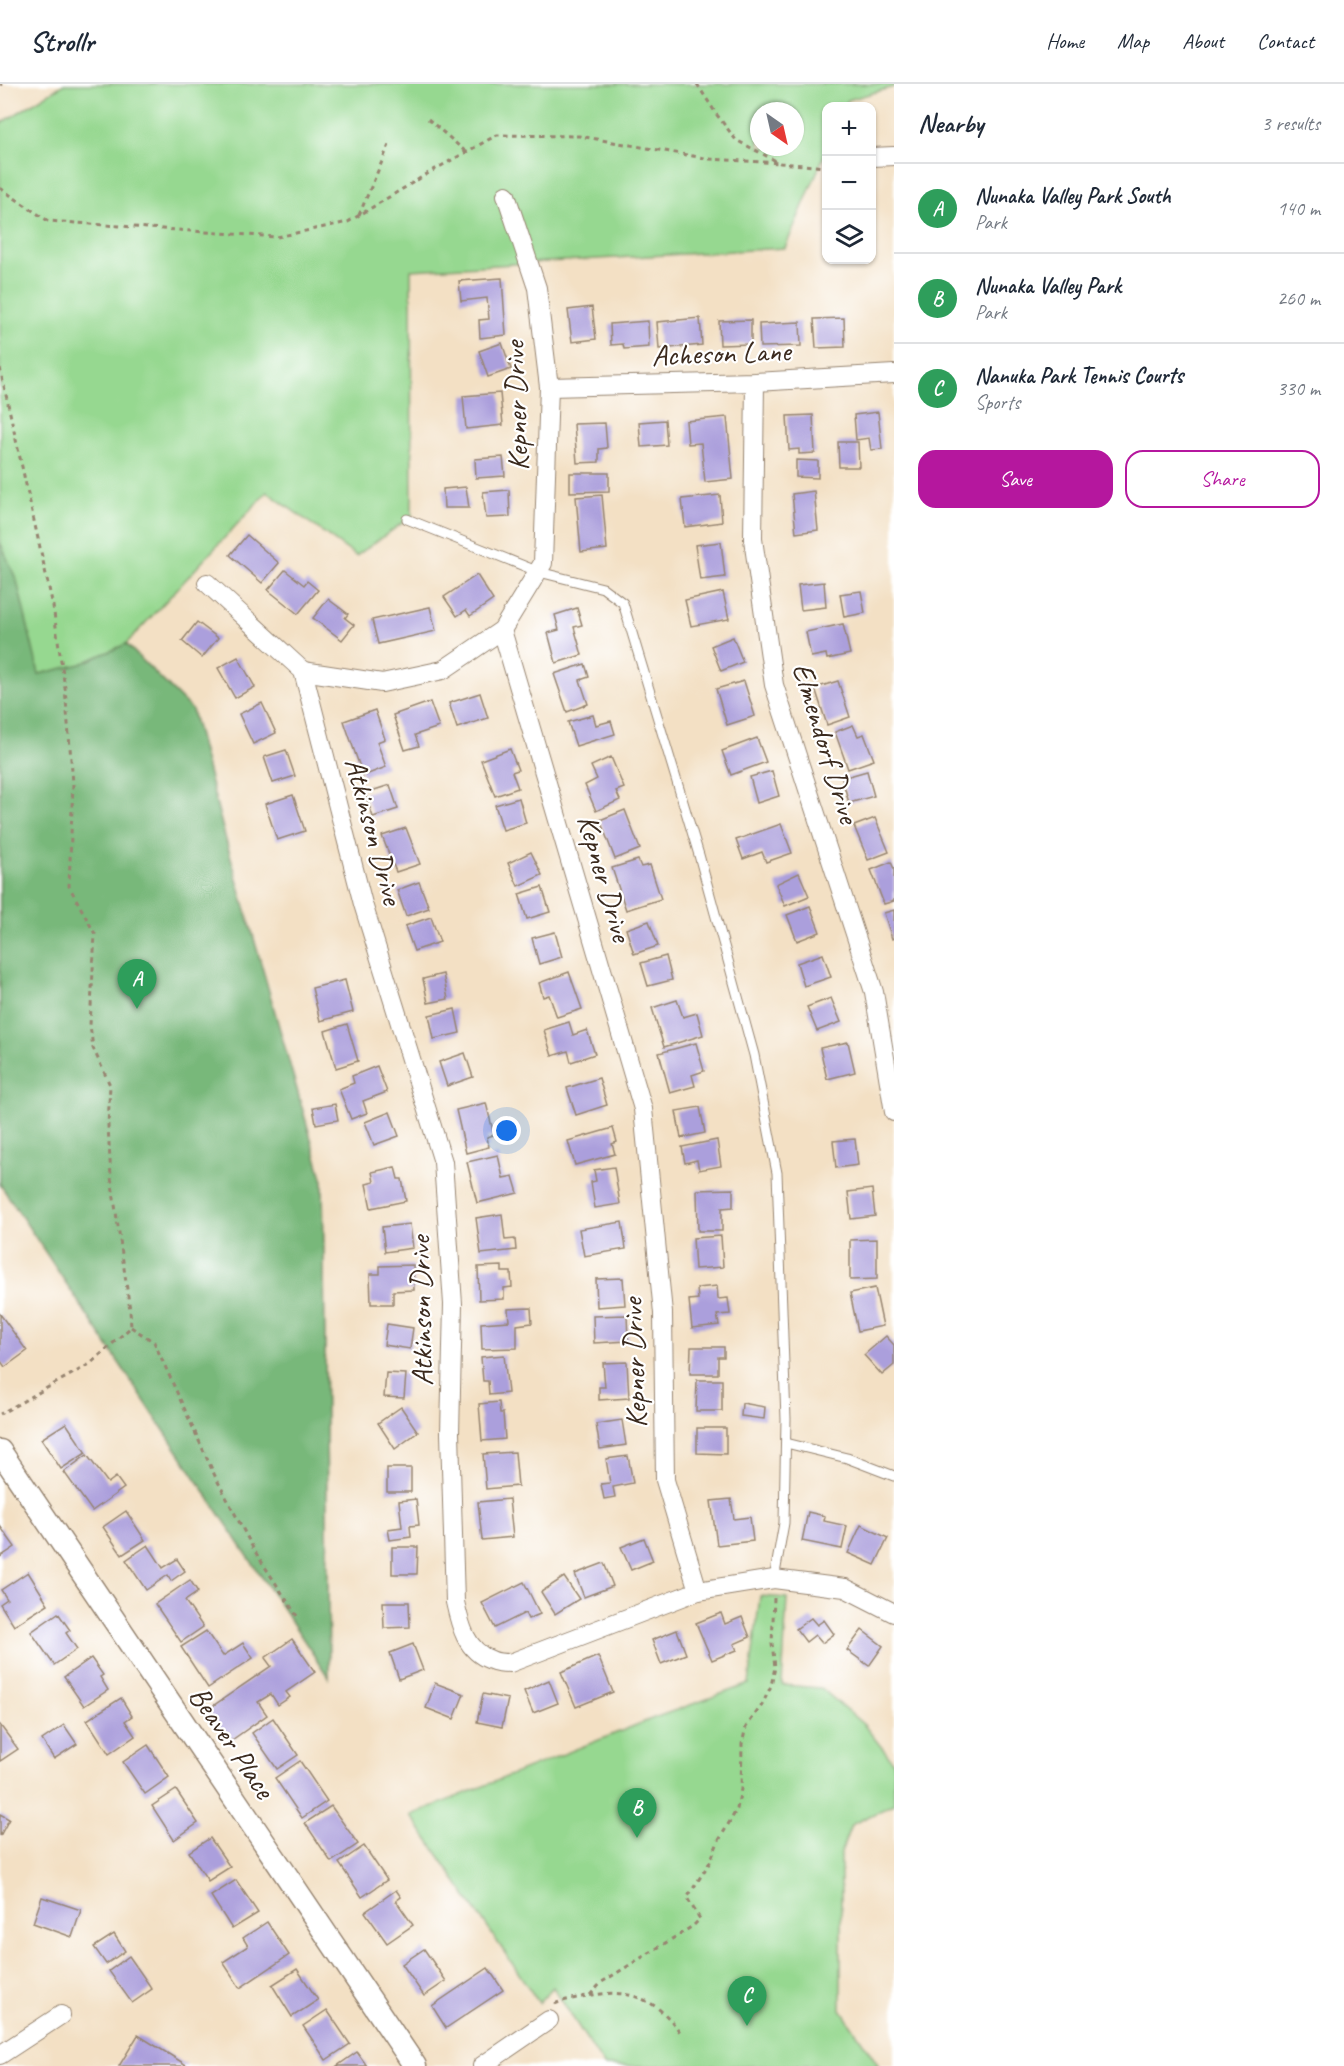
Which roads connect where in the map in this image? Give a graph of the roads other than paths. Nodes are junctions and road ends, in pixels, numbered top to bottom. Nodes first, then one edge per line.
1 (894, 156) edge
2 (876, 157) edge
3 (506, 195) dead end
4 (894, 374) edge
5 (755, 382) junction
6 (549, 387) junction
7 (407, 519) dead end
8 (539, 572) junction
9 (207, 583) dead end
10 (502, 630) junction
11 (303, 671) junction
12 (894, 1112) edge
13 (786, 1443) junction
14 (0, 1451) edge
15 (894, 1476) edge
16 (774, 1579) junction
17 (698, 1591) junction
18 (894, 1613) edge
19 (61, 2015) dead end
20 (549, 2020) road end
21 (0, 2055) edge
22 (415, 2066) edge
23 (482, 2066) edge

1 - 2 street
3 - 6 street, Kepner Drive
4 - 5 street, Acheson Lane
5 - 6 street, Acheson Lane
5 - 12 street, Elmendorf Drive
6 - 8 street, Kepner Drive
7 - 8 lane
8 - 10 street, Kepner Drive
8 - 13 lane
9 - 11 street
10 - 11 street
10 - 17 street, Kepner Drive
11 - 17 street, Atkinson Drive
13 - 15 lane
13 - 16 lane
14 - 22 street, Beaver Place
16 - 17 street, Atkinson Drive
16 - 18 street, Atkinson Drive
19 - 21 street
20 - 23 street

